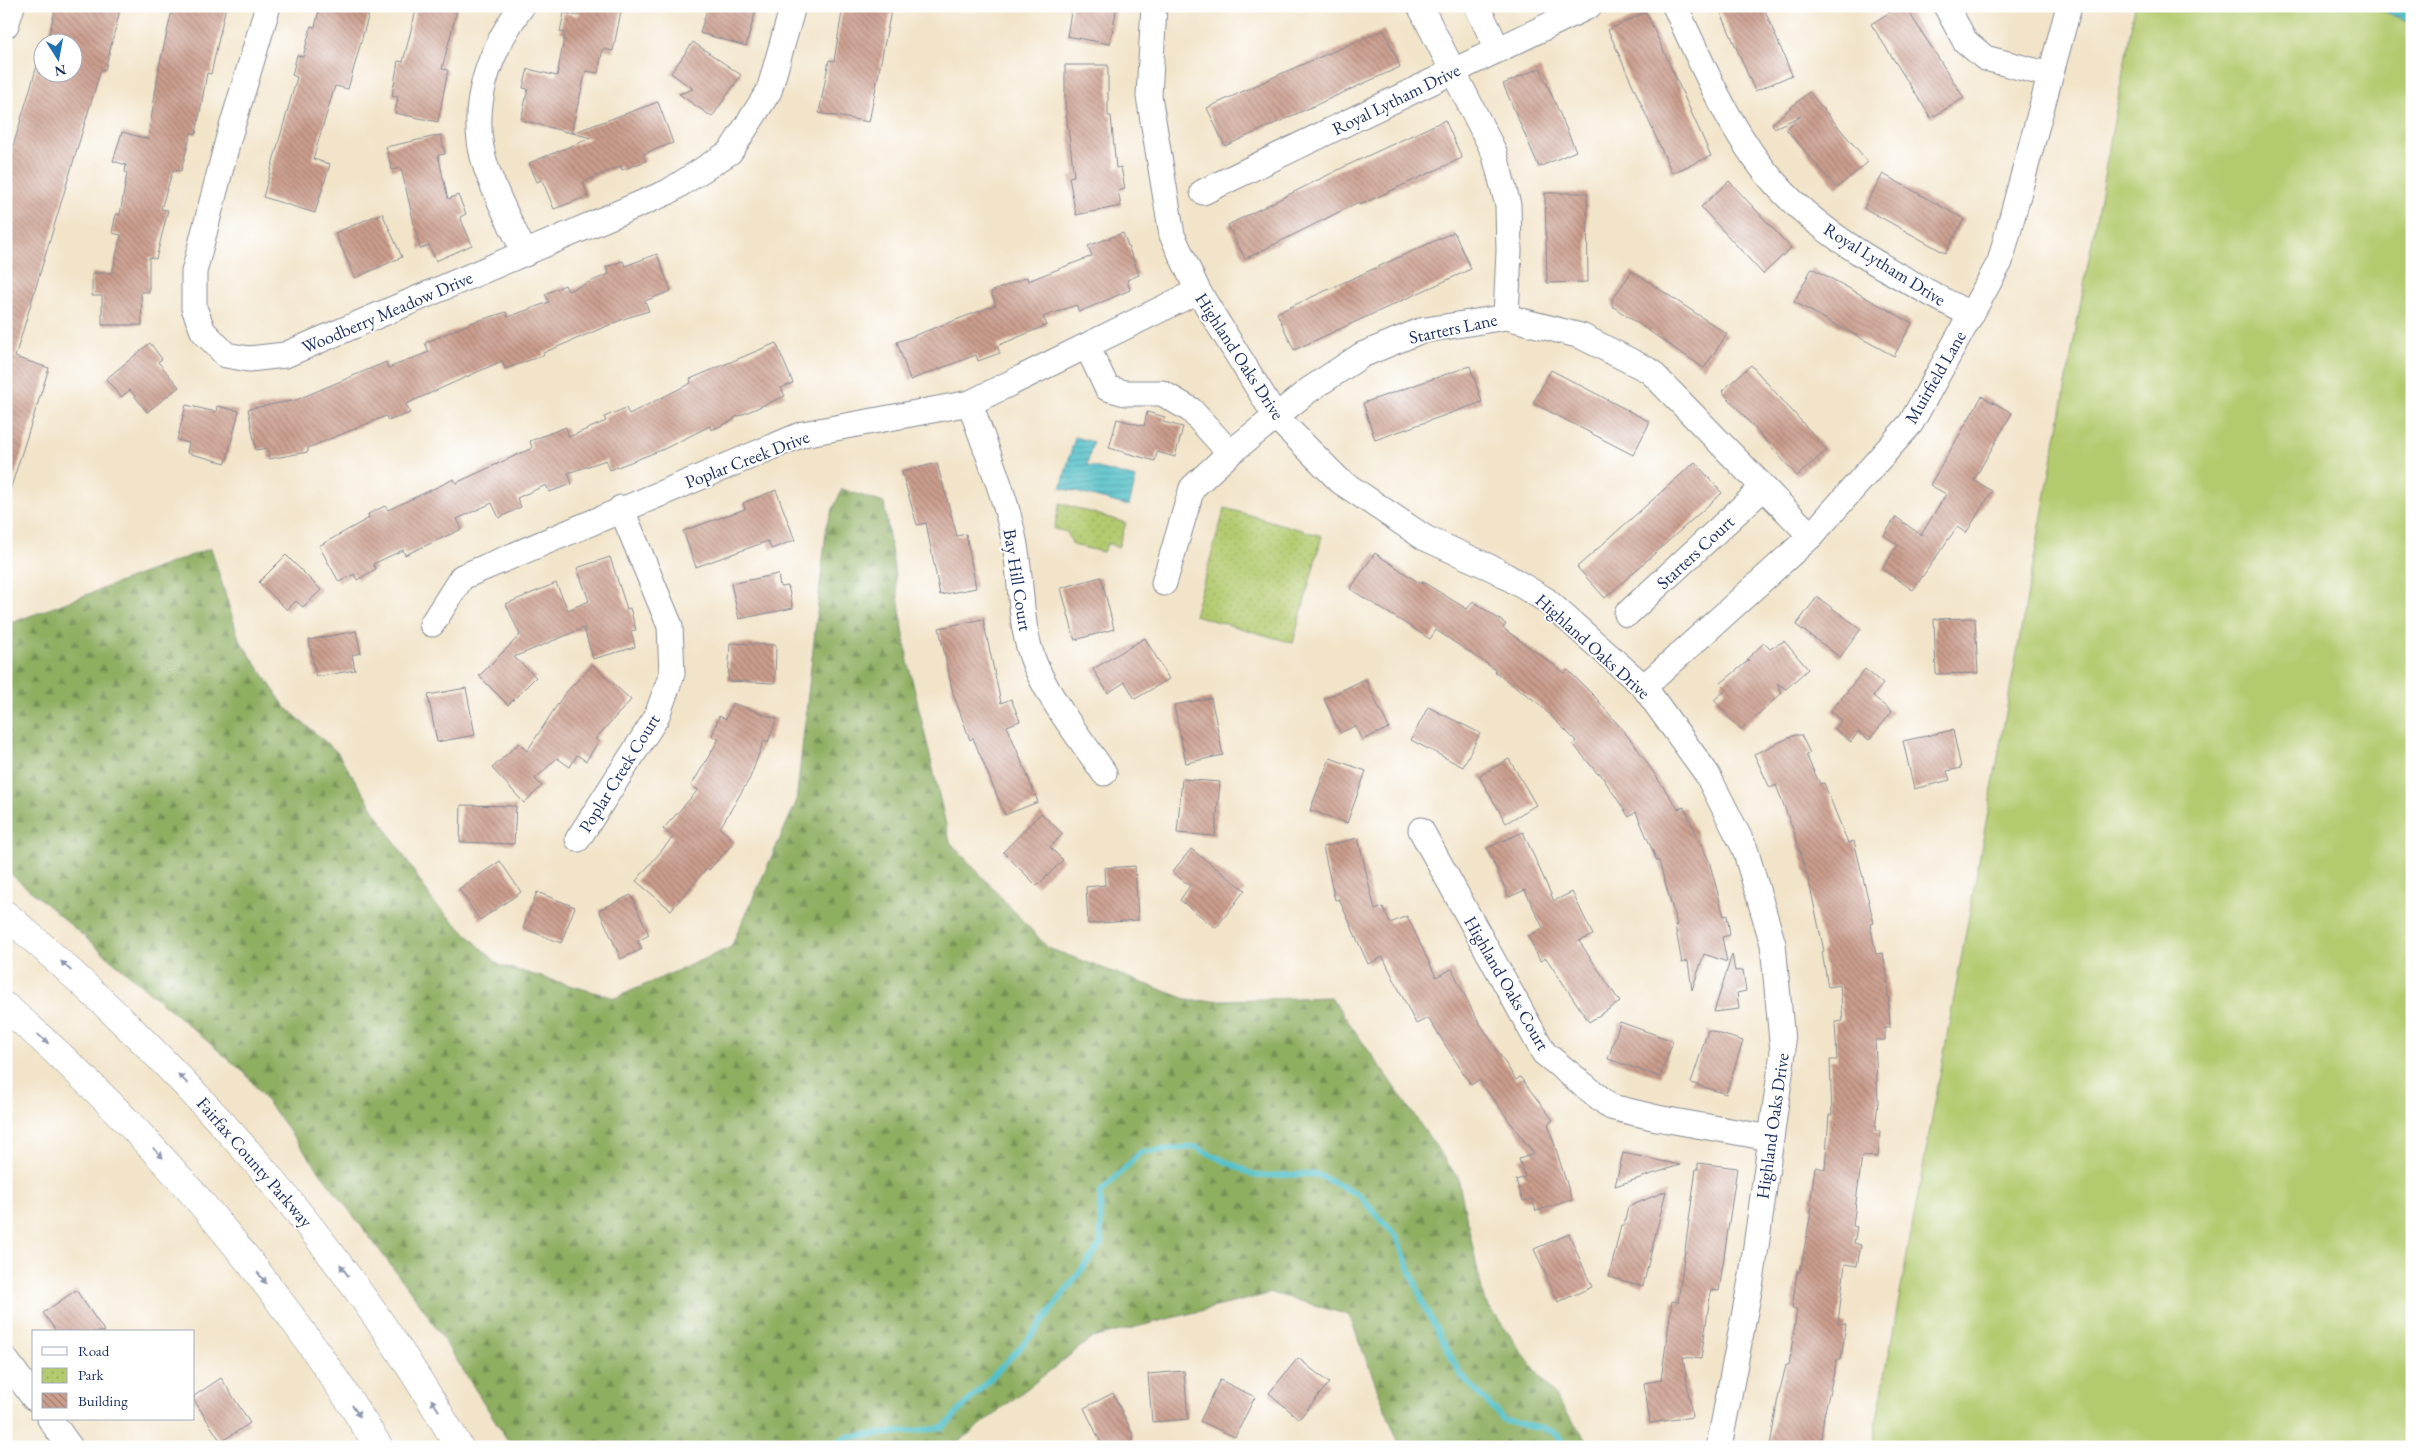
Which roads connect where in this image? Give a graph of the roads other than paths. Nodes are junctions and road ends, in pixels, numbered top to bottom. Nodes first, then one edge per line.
1 (12, 6) edge
2 (268, 6) edge
3 (522, 6) edge
4 (793, 6) edge
5 (1154, 6) edge
6 (1420, 6) edge
7 (1477, 6) edge
8 (1590, 6) edge
9 (1675, 6) edge
10 (1946, 6) edge
11 (2069, 6) edge
12 (6, 25) edge
13 (1498, 50) junction
14 (1453, 72) junction
15 (2050, 75) junction
16 (1203, 192) dead end
17 (525, 254) junction
18 (1198, 291) junction
19 (1971, 316) junction
20 (1506, 317) junction
21 (1087, 346) junction
22 (970, 403) junction
23 (1276, 416) junction
24 (1230, 453) junction
25 (1762, 489) junction
26 (621, 508) junction
27 (1810, 536) junction
28 (1164, 583) dead end
29 (1627, 614) dead end
30 (432, 624) dead end
31 (1644, 687) junction
32 (1104, 773) dead end
33 (1421, 830) dead end
34 (578, 838) dead end
35 (6, 915) edge
36 (6, 1007) edge
37 (1770, 1138) junction
38 (6, 1360) edge
39 (32, 1395) edge
40 (51, 1420) edge
41 (70, 1447) edge
42 (379, 1447) edge
43 (459, 1447) edge
44 (1719, 1447) edge

1 - 12 street
2 - 17 street, Woodberry Meadow Drive
3 - 17 street
4 - 17 street, Woodberry Meadow Drive
5 - 18 street, Highland Oaks Drive
6 - 14 street
7 - 13 street
8 - 13 street, Royal Lytham Drive
9 - 19 street, Royal Lytham Drive
10 - 15 street
11 - 15 street, Muirfield Lane
13 - 14 street, Royal Lytham Drive
14 - 16 street, Royal Lytham Drive
14 - 20 street
15 - 19 street, Muirfield Lane
18 - 21 street, Poplar Creek Drive
18 - 23 street, Highland Oaks Drive
19 - 27 street, Muirfield Lane
20 - 23 street, Starters Lane
20 - 25 street, Starters Lane
21 - 22 street, Poplar Creek Drive
21 - 24 street
22 - 26 street, Poplar Creek Drive
22 - 32 street, Bay Hill Court
23 - 24 street, Starters Lane
23 - 31 street, Highland Oaks Drive
24 - 28 street, Starters Lane
25 - 27 street, Starters Lane
25 - 29 street, Starters Court
26 - 30 street, Poplar Creek Drive
26 - 34 street, Poplar Creek Court
27 - 31 street, Muirfield Lane
31 - 37 street, Highland Oaks Drive
33 - 37 street, Highland Oaks Court
43 -> 35 highway, Fairfax County Parkway
36 -> 42 highway
37 - 44 street, Highland Oaks Drive
38 - 39 street
40 - 41 street

